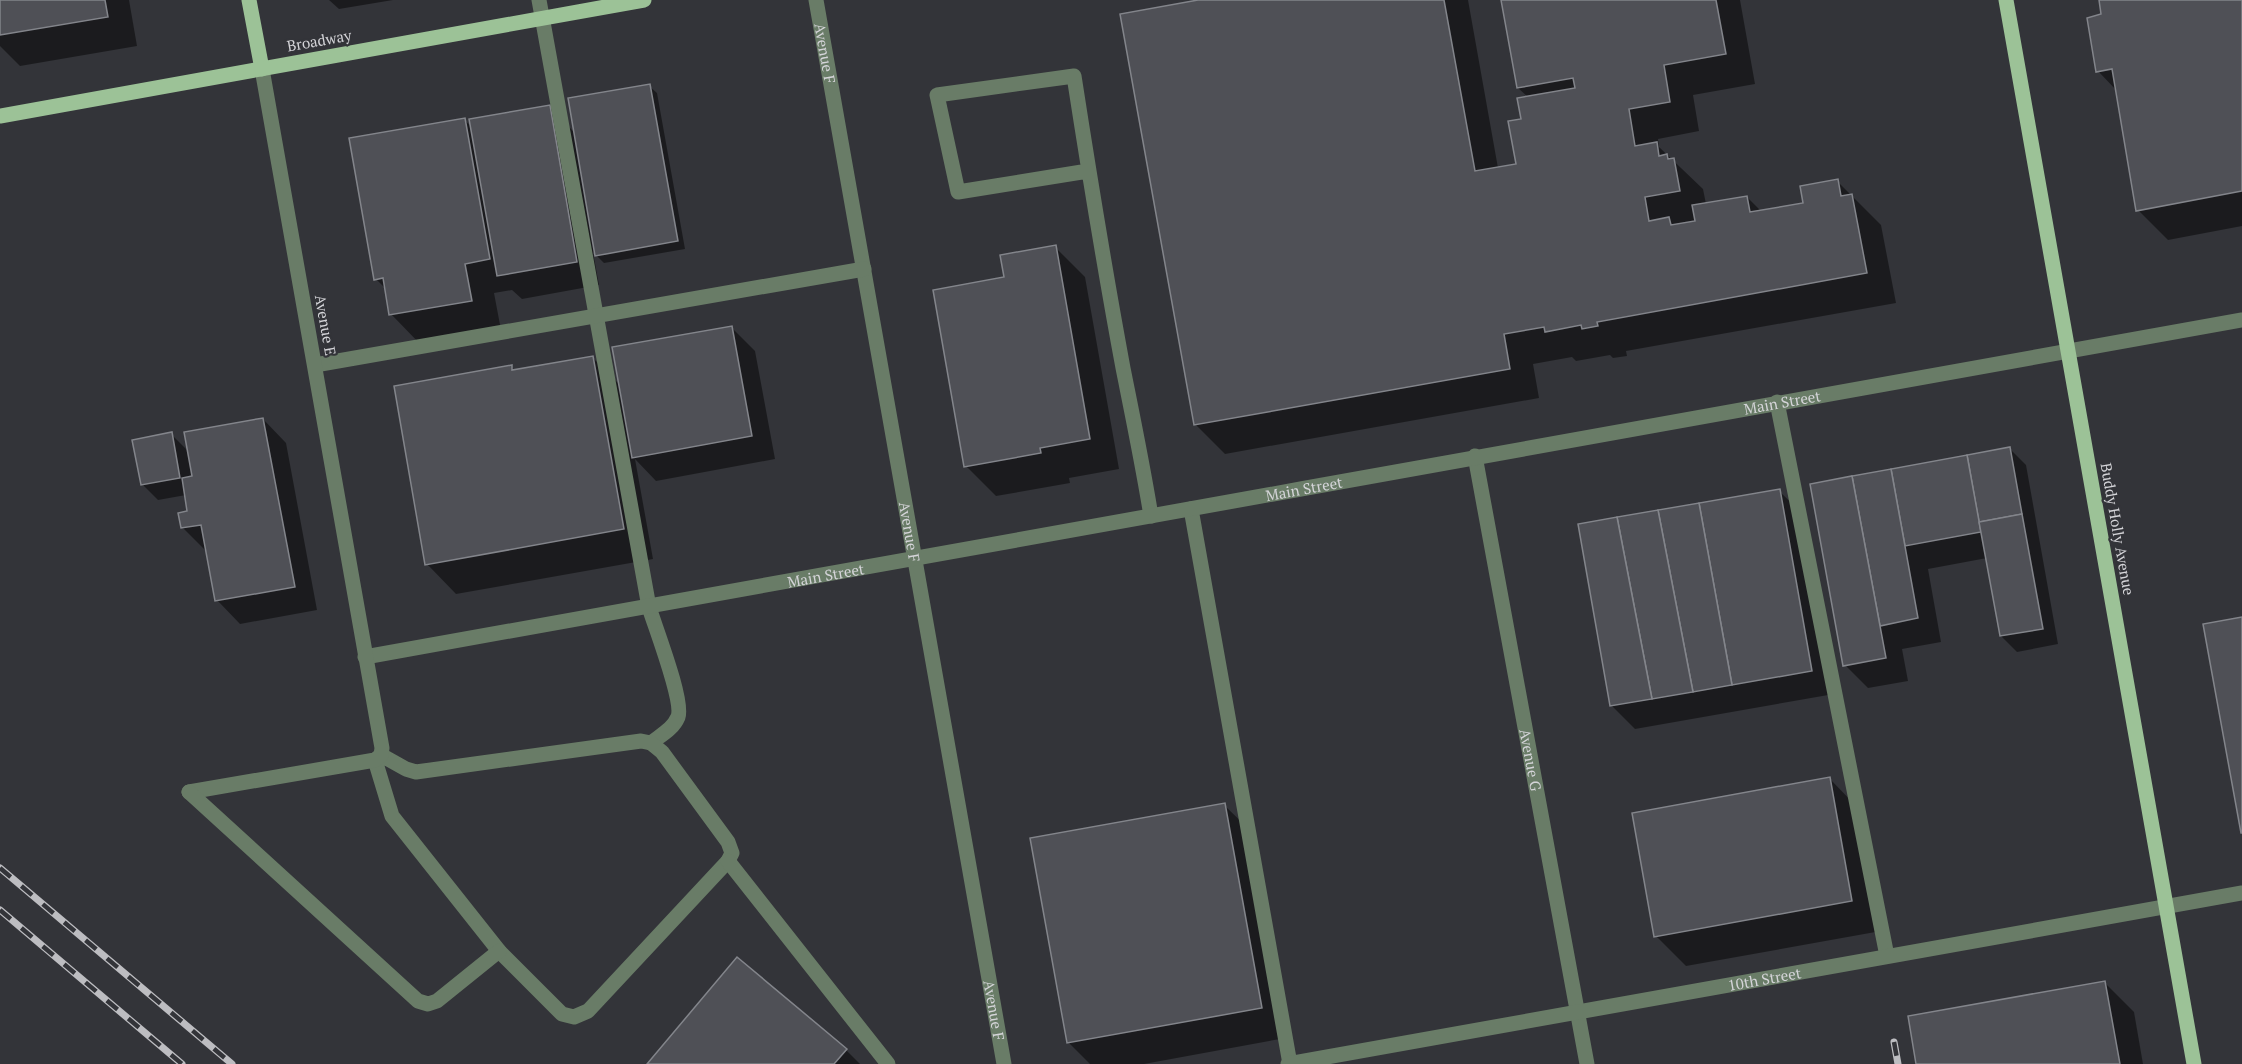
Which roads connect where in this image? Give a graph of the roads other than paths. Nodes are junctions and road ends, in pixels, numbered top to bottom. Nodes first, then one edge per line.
1 (249, 0) edge
2 (539, 0) edge
3 (644, 0) edge
4 (816, 0) edge
5 (2006, 0) edge
6 (542, 18) junction
7 (262, 69) junction
8 (0, 116) edge
9 (1088, 171) junction
10 (864, 269) junction
11 (596, 316) junction
12 (2242, 320) edge
13 (2068, 350) junction
14 (315, 365) junction
15 (1777, 402) junction
16 (1475, 456) junction
17 (1191, 509) junction
18 (1151, 516) junction
19 (915, 560) junction
20 (649, 607) junction
21 (364, 657) junction
22 (651, 743) junction
23 (378, 757) junction
24 (728, 861) junction
25 (2242, 893) edge
26 (2166, 906) junction
27 (499, 951) junction
28 (1887, 957) junction
29 (1577, 1012) junction
30 (888, 1064) edge
31 (1004, 1064) edge
32 (1289, 1064) edge
33 (1587, 1064) edge
34 (2194, 1064) edge

1 - 7 main road, Avenue E
2 - 6 street
3 - 6 main road, Broadway
4 - 10 street, Avenue F
5 - 13 main road, Buddy Holly Avenue
6 - 7 main road, Broadway
6 - 11 street
7 - 8 main road, Broadway
7 - 14 street, Avenue E
9 - 9 street
9 - 18 street
10 - 11 street
10 - 19 street, Avenue F
11 - 14 street
11 - 20 street
12 - 13 street, Main Street
13 - 15 street, Main Street
13 - 26 main road, Buddy Holly Avenue
14 - 21 street, Avenue E
15 - 16 street, Main Street
15 - 28 street
16 - 17 street, Main Street
16 - 29 street, Avenue G
17 - 18 street, Main Street
17 - 32 street
18 - 19 street, Main Street
19 - 20 street, Main Street
19 - 31 street, Avenue F
20 - 21 street, Main Street
20 - 22 street
21 - 23 street, Avenue E
22 - 23 street
22 - 24 street
23 - 27 street, Avenue E
23 - 27 street
24 - 27 street, Avenue E
24 - 30 street
25 - 26 street, 10th Street
26 - 28 street, 10th Street
26 - 34 main road, Buddy Holly Avenue
28 - 29 street, 10th Street
29 - 32 street, 10th Street
29 - 33 street, Avenue G

